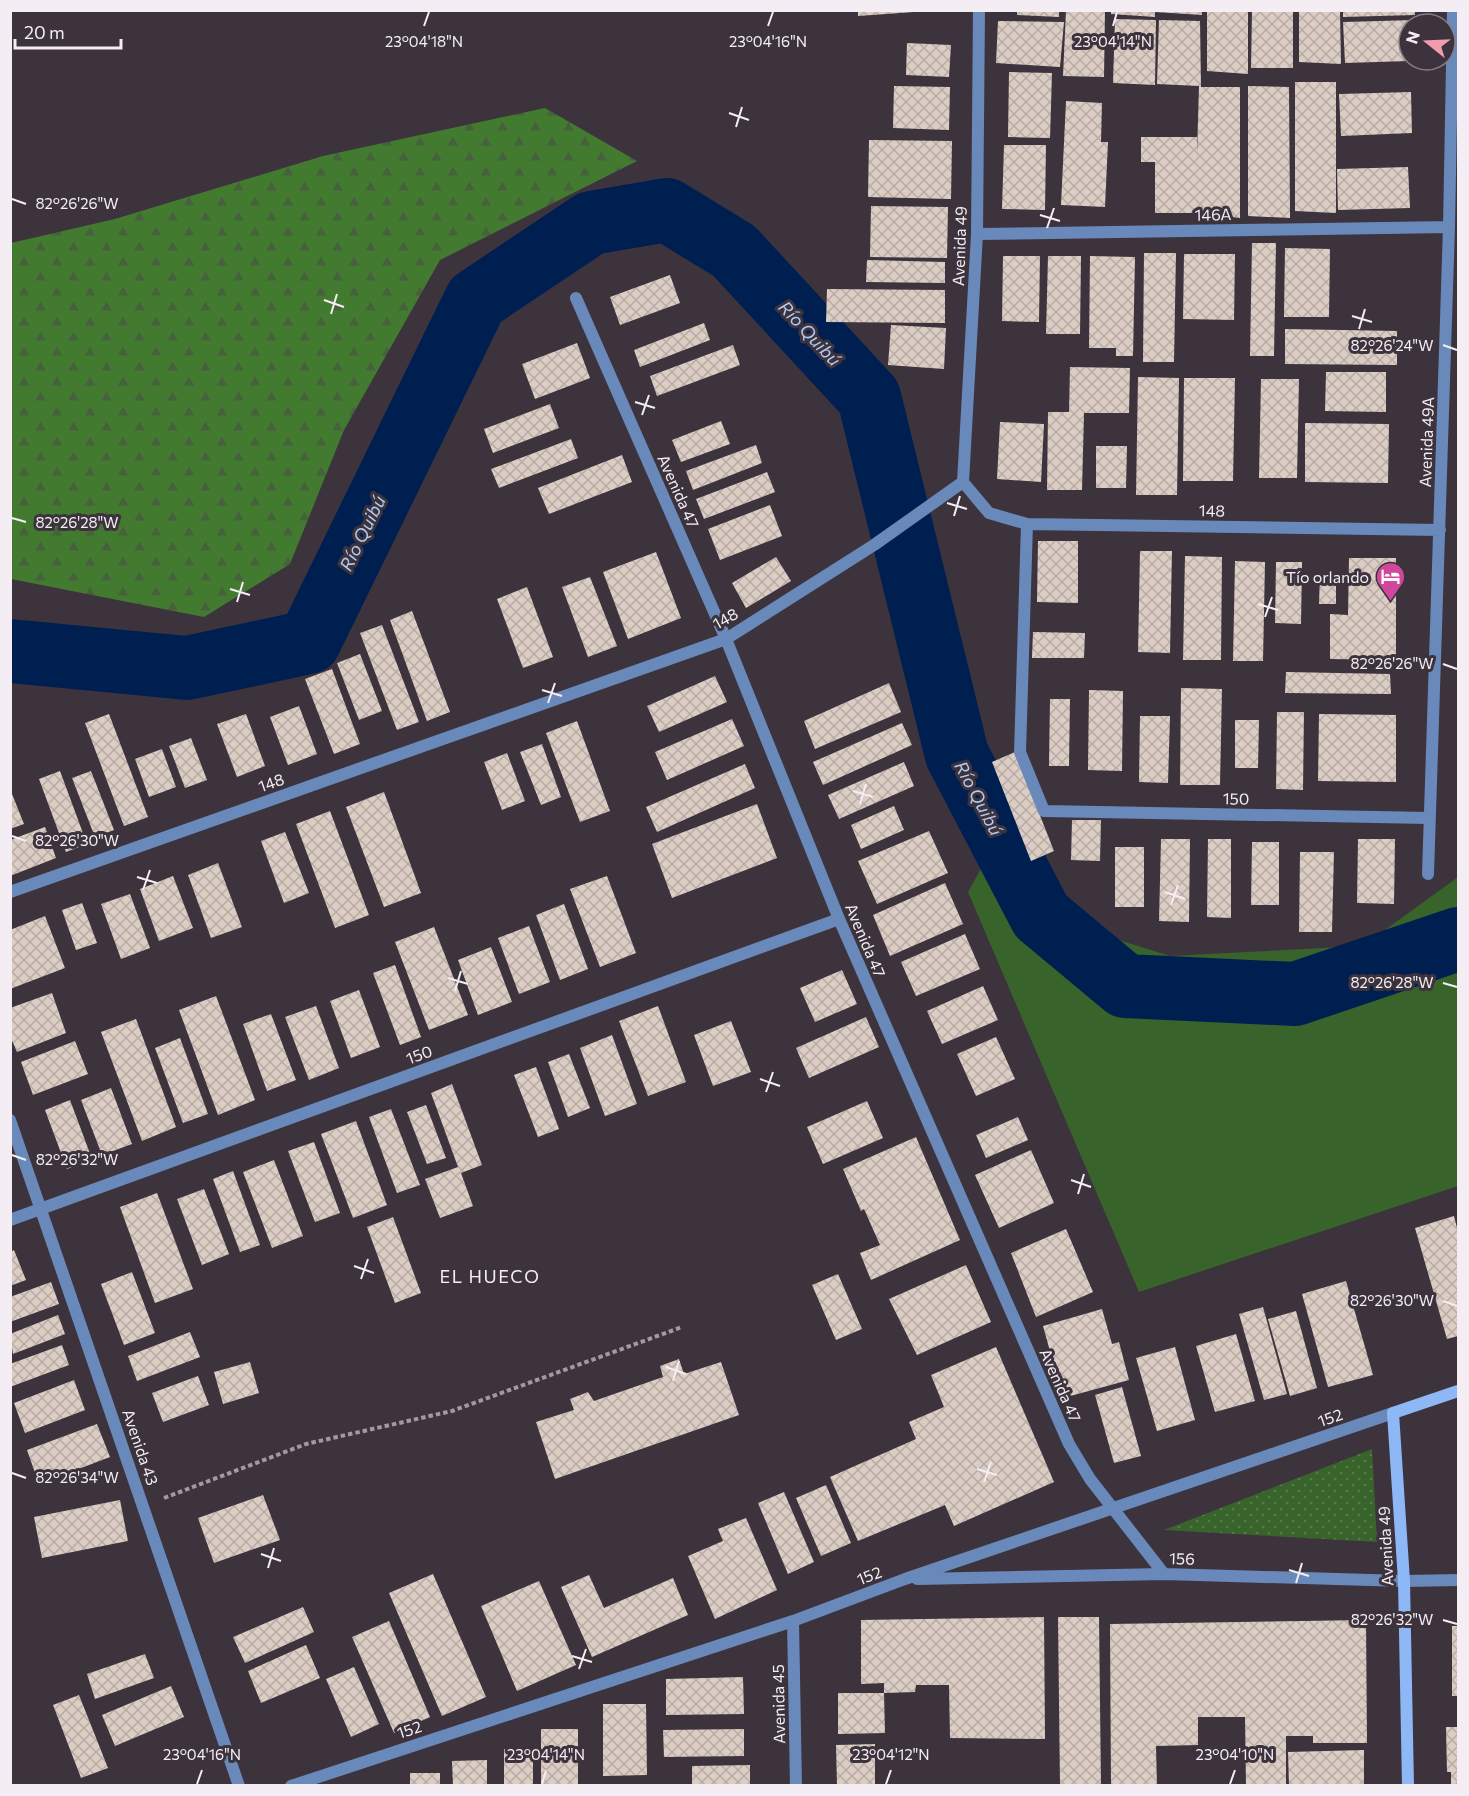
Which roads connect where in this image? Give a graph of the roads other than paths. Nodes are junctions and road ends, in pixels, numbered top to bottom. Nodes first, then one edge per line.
1 (979, 10) edge
2 (1453, 10) edge
3 (1449, 227) junction
4 (977, 234) junction
5 (576, 298) dead end
6 (963, 482) junction
7 (1027, 524) junction
8 (1440, 530) junction
9 (726, 639) junction
10 (1428, 818) junction
11 (1428, 874) dead end
12 (10, 892) edge
13 (839, 919) junction
14 (10, 1120) edge
15 (42, 1209) junction
16 (10, 1220) edge
17 (1458, 1392) edge
18 (1393, 1413) junction
19 (1112, 1508) junction
20 (1164, 1574) junction
21 (905, 1579) junction
22 (1458, 1580) edge
23 (1404, 1581) junction
24 (793, 1621) junction
25 (239, 1785) edge
26 (291, 1785) edge
27 (796, 1785) edge
28 (1408, 1785) edge

1 - 4 street, Avenida 49
2 - 3 street, Avenida 49A
3 - 4 street, 146A
3 - 8 street, Avenida 49A
4 - 6 street, Avenida 49
5 - 9 street, Avenida 47
6 - 7 street, 148
6 - 9 street, 148
7 - 8 street, 148
7 - 10 street, 150
8 - 10 street, Avenida 49A
9 - 12 street, 148
9 - 13 street, Avenida 47
10 - 11 street, Avenida 49A
13 - 15 street, 150
13 - 19 street, Avenida 47
14 - 15 street, Avenida 43
15 - 16 street, 150
15 - 25 street, Avenida 43
17 - 18 street, 152
18 - 19 street, 152
18 - 23 street, Avenida 49
19 - 20 street, Avenida 47
19 - 21 street, 152
20 - 21 street, 156
20 - 23 street, 156
21 - 24 street, 152
22 - 23 street, 156
23 - 28 street, Avenida 49
24 - 26 street, 152
24 - 27 street, Avenida 45

